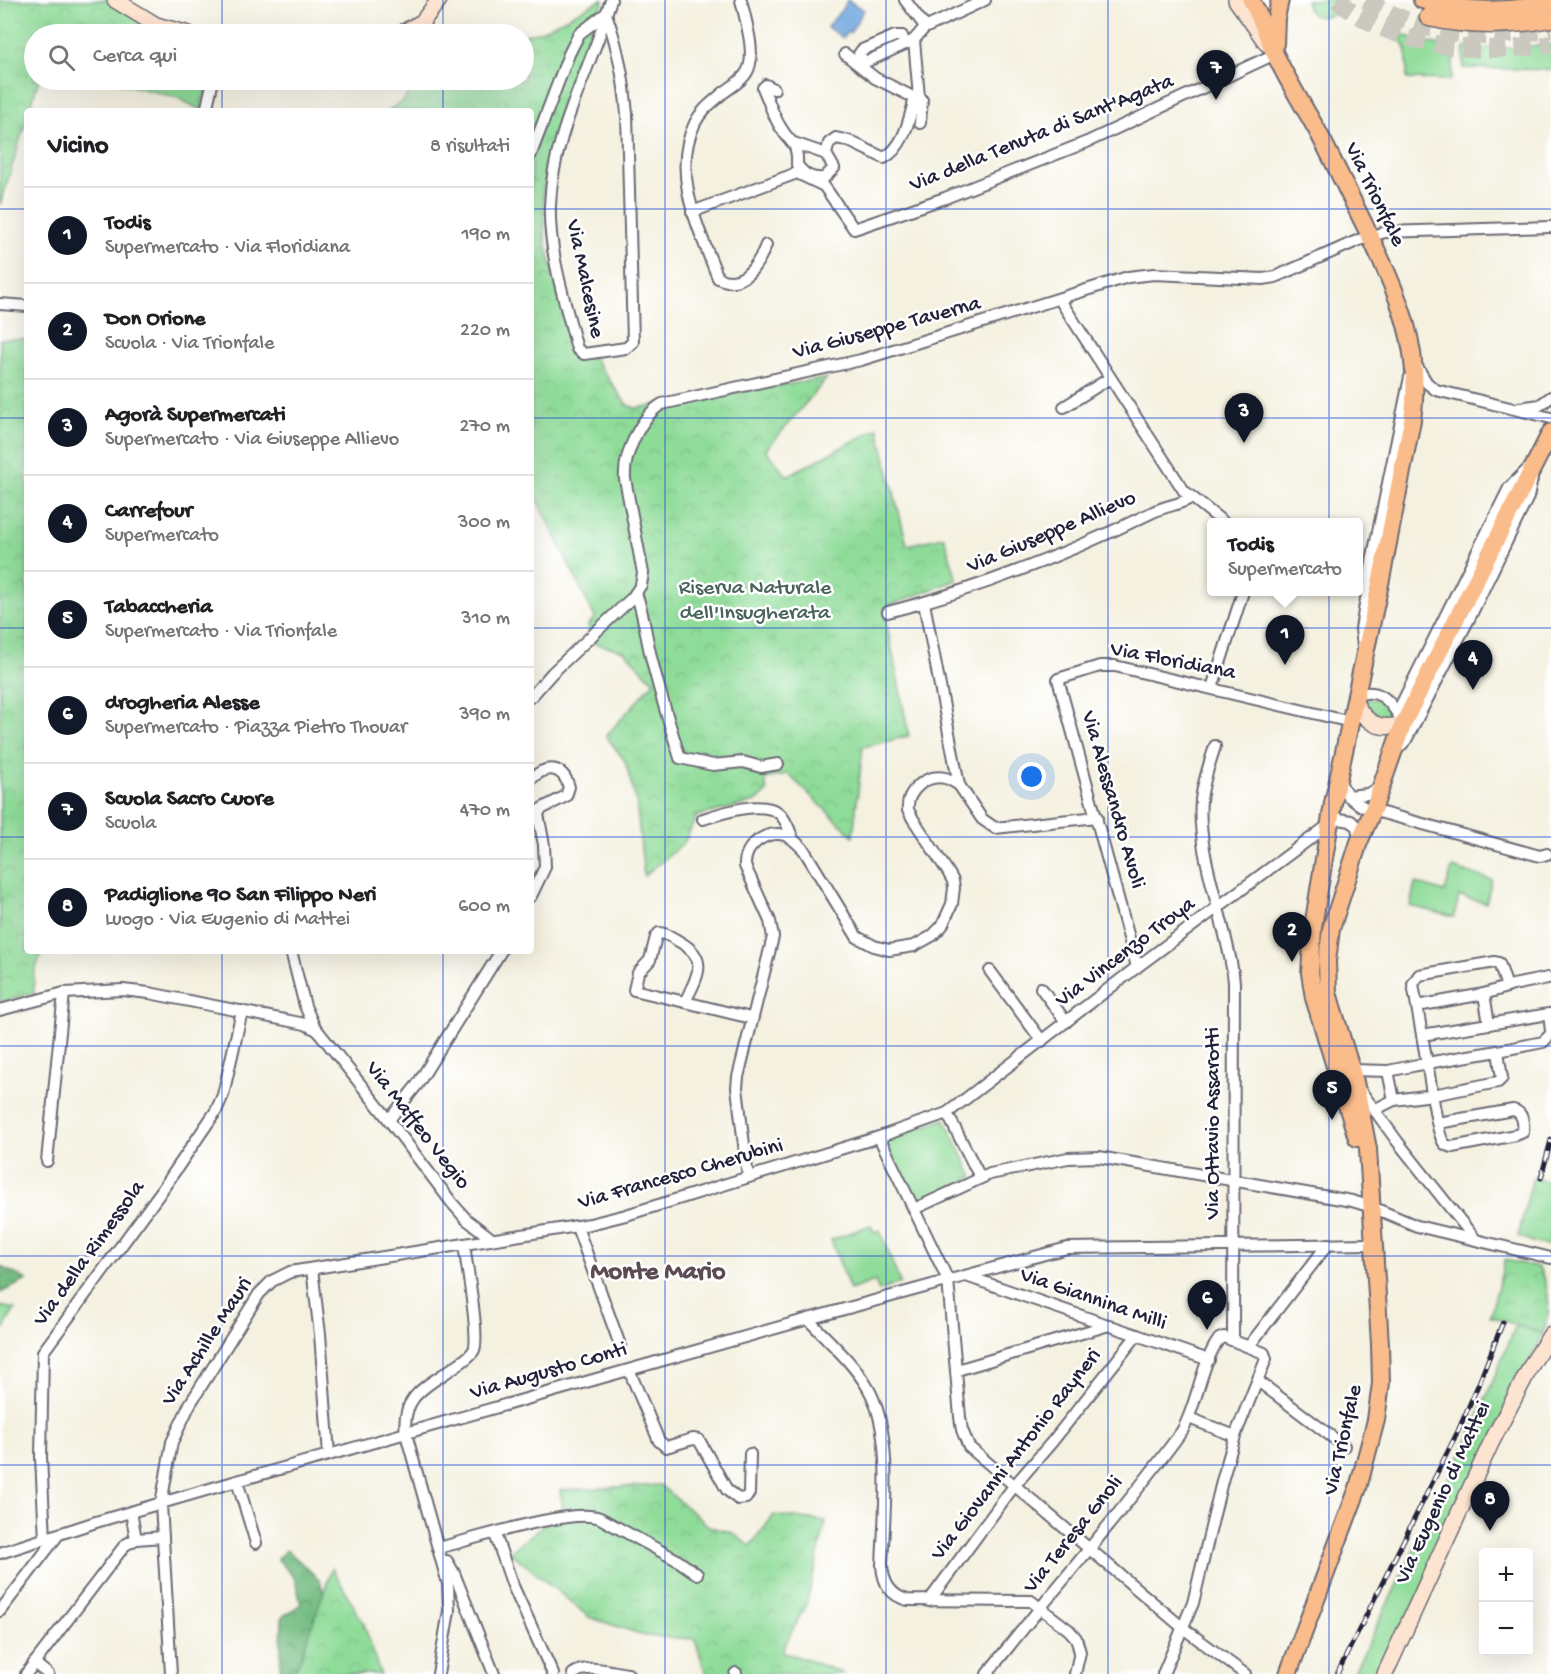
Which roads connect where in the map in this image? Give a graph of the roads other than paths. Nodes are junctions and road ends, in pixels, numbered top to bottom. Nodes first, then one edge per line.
1 (115, 0) edge
2 (439, 0) edge
3 (611, 0) edge
4 (741, 0) edge
5 (905, 0) edge
6 (985, 0) edge
7 (1236, 0) edge
8 (1251, 0) edge
9 (1280, 0) edge
10 (1422, 0) edge
11 (1551, 2) edge
12 (606, 14) junction
13 (1429, 17) dead end
14 (1551, 18) edge
15 (154, 24) edge
16 (418, 24) edge
17 (925, 27) junction
18 (845, 54) dead end
19 (1275, 54) junction
20 (774, 89) dead end
21 (211, 90) edge
22 (917, 97) junction
23 (207, 108) edge
24 (920, 123) dead end
25 (794, 143) junction
26 (534, 146) edge
27 (826, 154) junction
28 (692, 212) junction
29 (1551, 226) edge
30 (1370, 236) junction
31 (766, 245) dead end
32 (1060, 300) junction
33 (0, 304) edge
34 (24, 306) edge
35 (1414, 362) junction
36 (1110, 378) junction
37 (1551, 398) edge
38 (1064, 407) dead end
39 (1513, 409) junction
40 (1551, 418) edge
41 (1551, 432) edge
42 (1534, 464) junction
43 (1191, 498) junction
44 (1217, 518) edge
45 (1364, 586) edge
46 (636, 593) junction
47 (1241, 596) edge
48 (924, 603) junction
49 (888, 612) dead end
50 (1364, 655) junction
51 (1058, 679) joint
52 (1212, 688) junction
53 (534, 694) edge
54 (1356, 699) junction
55 (1400, 718) junction
56 (1351, 722) junction
57 (1215, 746) dead end
58 (1393, 753) junction
59 (778, 764) dead end
60 (1339, 774) junction
61 (534, 776) edge
62 (959, 785) junction
63 (1380, 788) junction
64 (1348, 796) junction
65 (1373, 810) junction
66 (1097, 817) junction
67 (703, 819) dead end
68 (1330, 824) junction
69 (792, 839) junction
70 (1359, 842) junction
71 (1551, 843) edge
72 (1549, 855) edge
73 (534, 890) edge
74 (1218, 908) junction
75 (292, 954) edge
76 (499, 954) edge
77 (1137, 967) junction
78 (990, 971) dead end
79 (1548, 978) dead end
80 (1507, 987) junction
81 (1041, 988) dead end
82 (64, 993) junction
83 (1484, 994) junction
84 (685, 1002) junction
85 (1417, 1006) junction
86 (0, 1010) edge
87 (242, 1011) junction
88 (752, 1018) junction
89 (1066, 1022) junction
90 (1489, 1024) junction
91 (318, 1031) junction
92 (1551, 1033) edge
93 (1422, 1035) junction
94 (1042, 1041) junction
95 (1498, 1051) junction
96 (1427, 1063) junction
97 (1388, 1071) junction
98 (1353, 1076) junction
99 (1433, 1095) junction
100 (1394, 1100) junction
101 (1374, 1110) junction
102 (947, 1113) junction
103 (389, 1120) junction
104 (1438, 1123) junction
105 (879, 1137) junction
106 (47, 1161) dead end
107 (1369, 1169) junction
108 (748, 1177) junction
109 (980, 1177) junction
110 (1233, 1180) junction
111 (1372, 1207) junction
112 (914, 1209) junction
113 (1455, 1217) junction
114 (577, 1227) junction
115 (1444, 1233) junction
116 (492, 1239) junction
117 (1475, 1240) junction
118 (464, 1244) junction
119 (1233, 1244) junction
120 (1328, 1244) junction
121 (1374, 1244) junction
122 (1551, 1258) edge
123 (312, 1269) junction
124 (966, 1275) junction
125 (948, 1280) junction
126 (808, 1319) junction
127 (1110, 1325) junction
128 (1137, 1335) junction
129 (1551, 1335) edge
130 (1233, 1340) junction
131 (620, 1345) dead end
132 (1249, 1346) junction
133 (1209, 1360) junction
134 (629, 1370) junction
135 (957, 1370) junction
136 (1258, 1381) junction
137 (1189, 1418) junction
138 (406, 1434) junction
139 (1235, 1436) junction
140 (1344, 1446) dead end
141 (750, 1454) dead end
142 (329, 1455) junction
143 (237, 1481) junction
144 (1014, 1486) junction
145 (161, 1504) junction
146 (131, 1512) junction
147 (495, 1534) junction
148 (58, 1535) junction
149 (163, 1537) junction
150 (45, 1539) junction
151 (136, 1539) junction
152 (256, 1543) dead end
153 (438, 1548) junction
154 (1089, 1550) junction
155 (0, 1553) edge
156 (697, 1574) dead end
157 (929, 1601) junction
158 (1040, 1606) junction
159 (0, 1611) edge
160 (1183, 1628) junction
161 (34, 1663) junction
162 (26, 1674) edge
163 (48, 1674) edge
164 (171, 1674) edge
165 (438, 1674) edge
166 (494, 1674) edge
167 (553, 1674) edge
168 (573, 1674) edge
169 (627, 1674) edge
170 (987, 1674) edge
171 (1075, 1674) edge
172 (1163, 1674) edge
173 (1245, 1674) edge
174 (1288, 1674) edge
175 (1385, 1674) edge

1 - 15 street
2 - 16 street
3 - 12 street, Via Malcesine
4 - 28 street
5 - 17 street
6 - 17 street
7 - 19 street, Via Trionfale
8 - 19 main road, Via Trionfale
9 - 19 main road
10 - 11 main road
12 - 12 street, Via Malcesine
12 - 26 street
13 - 14 highway
17 - 22 street
18 - 22 street
19 - 28 street, Via della Tenuta di Sant'Agata
19 - 30 main road, Via Trionfale
20 - 25 street
21 - 23 street
22 - 24 street
22 - 27 street
25 - 27 street
25 - 27 street
28 - 31 street
29 - 30 street, Via Giuseppe Taverna
30 - 32 street, Via Giuseppe Taverna
30 - 35 main road, Via Trionfale
32 - 36 street
32 - 46 street, Via Giuseppe Taverna
33 - 34 street
35 - 39 street
35 - 45 street, Via Trionfale
35 - 50 main road, Via Trionfale
36 - 38 street
36 - 43 street
37 - 39 street
39 - 40 street
41 - 42 main road, Via Trionfale
42 - 55 main road, Via Trionfale
42 - 58 street
43 - 44 street
43 - 48 street, Via Giuseppe Allievo
45 - 50 street, Via Trionfale
46 - 53 street
46 - 59 street
47 - 52 street
48 - 49 street, Via Giuseppe Allievo
48 - 62 street
50 - 54 main road, Via Trionfale
51 - 52 street, Via Floridiana
51 - 66 street, Via Alessandro Avoli
52 - 56 street, Via Floridiana
54 - 55 street
54 - 55 street
54 - 56 main road, Via Trionfale
55 - 58 main road, Via Trionfale
56 - 60 main road, Via Trionfale
57 - 74 street, Via Ottavio Assarotti
58 - 63 main road, Via Trionfale
60 - 64 street
60 - 68 main road, Via Trionfale
61 - 73 street
62 - 66 street
62 - 69 street
63 - 64 street
63 - 65 main road, Via Trionfale
64 - 65 street
65 - 70 main road, Via Trionfale
65 - 72 street
66 - 77 street, Via Alessandro Avoli
67 - 69 street
68 - 70 street
68 - 74 street, Via Vincenzo Troya
68 - 107 main road, Via Trionfale
69 - 88 street
70 - 98 main road, Via Trionfale
71 - 72 street
74 - 77 street, Via Vincenzo Troya
74 - 110 street, Via Ottavio Assarotti
75 - 91 street, Via Maffeo Vegio
76 - 103 street
77 - 89 street, Via Vincenzo Troya
78 - 94 street
79 - 80 street
80 - 83 street
80 - 85 street
81 - 89 street
82 - 86 street
82 - 87 street
82 - 106 street
83 - 85 street
83 - 90 street
84 - 84 street
84 - 88 street
85 - 93 street
87 - 91 street
87 - 150 street, Via della Rimessola
88 - 108 street
89 - 94 street, Via Vincenzo Troya
90 - 92 street
90 - 93 street
91 - 103 street, Via Maffeo Vegio
92 - 95 street
93 - 96 street
94 - 102 street, Via Vincenzo Troya
95 - 96 street
95 - 99 street
96 - 97 street
96 - 99 street
97 - 98 street
97 - 100 street
98 - 101 street
98 - 107 main road, Via Trionfale
99 - 100 street
99 - 104 street
100 - 101 street
101 - 113 street
102 - 105 street, Via Francesco Cherubini
102 - 109 street
103 - 116 street, Via Maffeo Vegio
104 - 104 street
105 - 108 street, Via Francesco Cherubini
105 - 112 street
107 - 111 main road, Via Trionfale
108 - 114 street, Via Francesco Cherubini
109 - 110 street
109 - 112 street
110 - 111 street
110 - 119 street, Via Ottavio Assarotti
111 - 115 street
111 - 121 main road, Via Trionfale
112 - 125 street
113 - 115 street
113 - 117 street
114 - 116 street, Via Francesco Cherubini
114 - 131 street
115 - 117 street
116 - 118 street, Via Achille Mauri
117 - 122 street
118 - 123 street, Via Achille Mauri
118 - 138 street
119 - 120 street, Via Augusto Conti
119 - 124 street, Via Augusto Conti
119 - 130 street, Via Ottavio Assarotti
120 - 121 street, Via Augusto Conti
120 - 132 street
121 - 174 main road, Via Trionfale
123 - 142 street
123 - 145 street, Via Achille Mauri
124 - 125 street, Via Augusto Conti
124 - 127 street, Via Giannina Milli
125 - 126 street, Via Augusto Conti
125 - 135 street
126 - 134 street, Via Augusto Conti
126 - 157 street
127 - 128 street, Via Giannina Milli
127 - 135 street
128 - 133 street, Via Giannina Milli
128 - 144 street, Via Giovanni Antonio Rayneri
129 - 175 street, Via Eugenio di Mattei
130 - 132 street
130 - 133 street, Via Teresa Gnoli
132 - 136 street
133 - 137 street, Via Teresa Gnoli
134 - 138 street, Via Augusto Conti
134 - 141 street
135 - 144 street
136 - 139 street
136 - 140 street
137 - 139 street
137 - 154 street, Via Teresa Gnoli
138 - 142 street, Via Augusto Conti
138 - 153 street
139 - 160 street
142 - 143 street, Via Augusto Conti
143 - 145 street, Via Augusto Conti
143 - 152 street
144 - 154 street
144 - 157 street, Via Giovanni Antonio Rayneri
145 - 146 street, Via Augusto Conti
145 - 149 street, Via Achille Mauri
146 - 148 street
146 - 151 street
147 - 153 street
147 - 156 street
147 - 167 street
148 - 150 street
148 - 159 street
149 - 151 street
149 - 164 street, Via Achille Mauri
150 - 155 street
151 - 161 street
153 - 165 street
153 - 166 street
154 - 158 street, Via Teresa Gnoli
154 - 160 street
157 - 158 street
158 - 170 street, Via Teresa Gnoli
158 - 171 street
160 - 172 street
160 - 173 street
161 - 162 street
161 - 163 street
168 - 169 street

